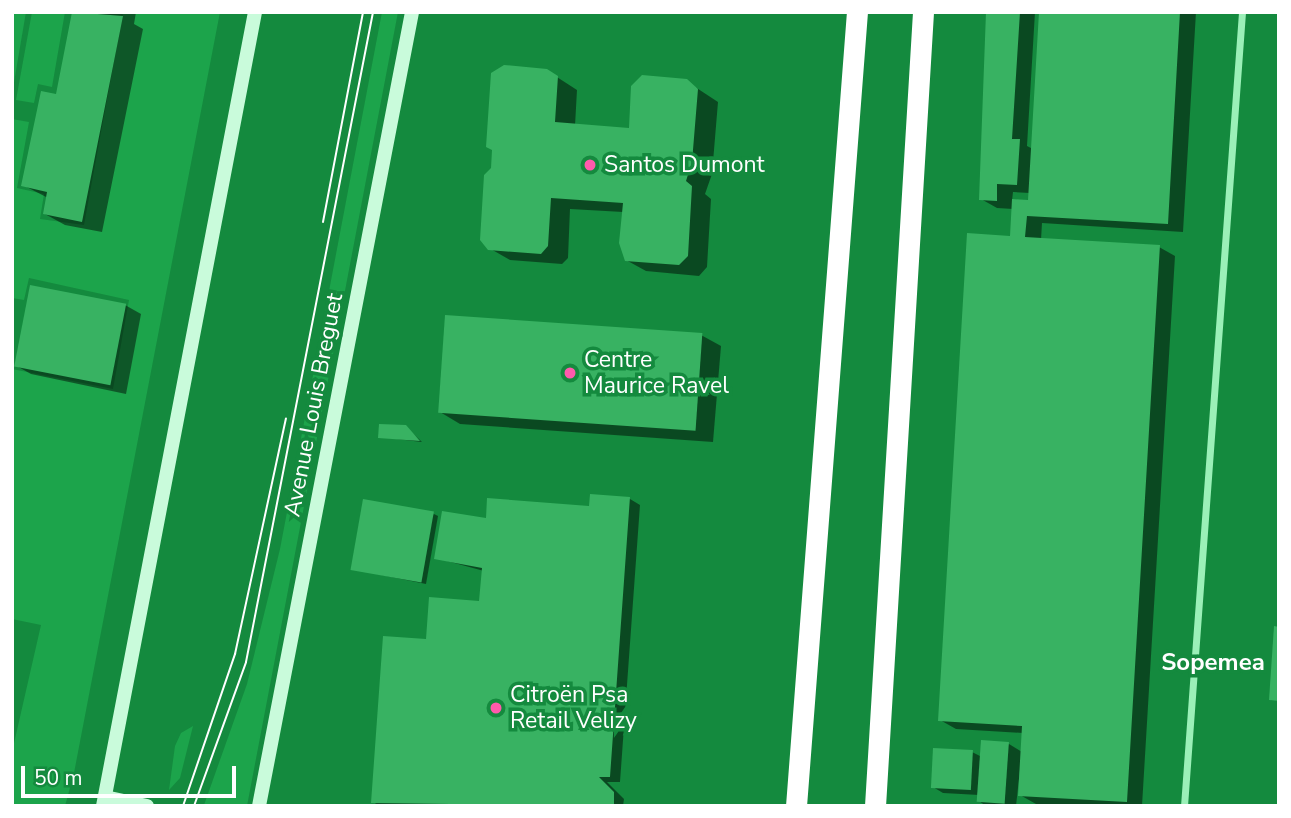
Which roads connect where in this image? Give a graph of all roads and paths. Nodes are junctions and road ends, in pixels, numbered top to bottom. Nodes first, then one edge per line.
1 (255, 12) edge
2 (412, 12) edge
3 (857, 12) edge
4 (923, 12) edge
5 (1242, 12) edge
6 (104, 801) edge
7 (147, 806) edge
8 (259, 806) edge
9 (796, 806) edge
10 (875, 806) edge
11 (1184, 806) edge

1 - 6 main road
2 - 8 main road, Avenue Louis Breguet
3 - 9 highway
4 - 10 highway
5 - 11 street
6 - 7 main road

